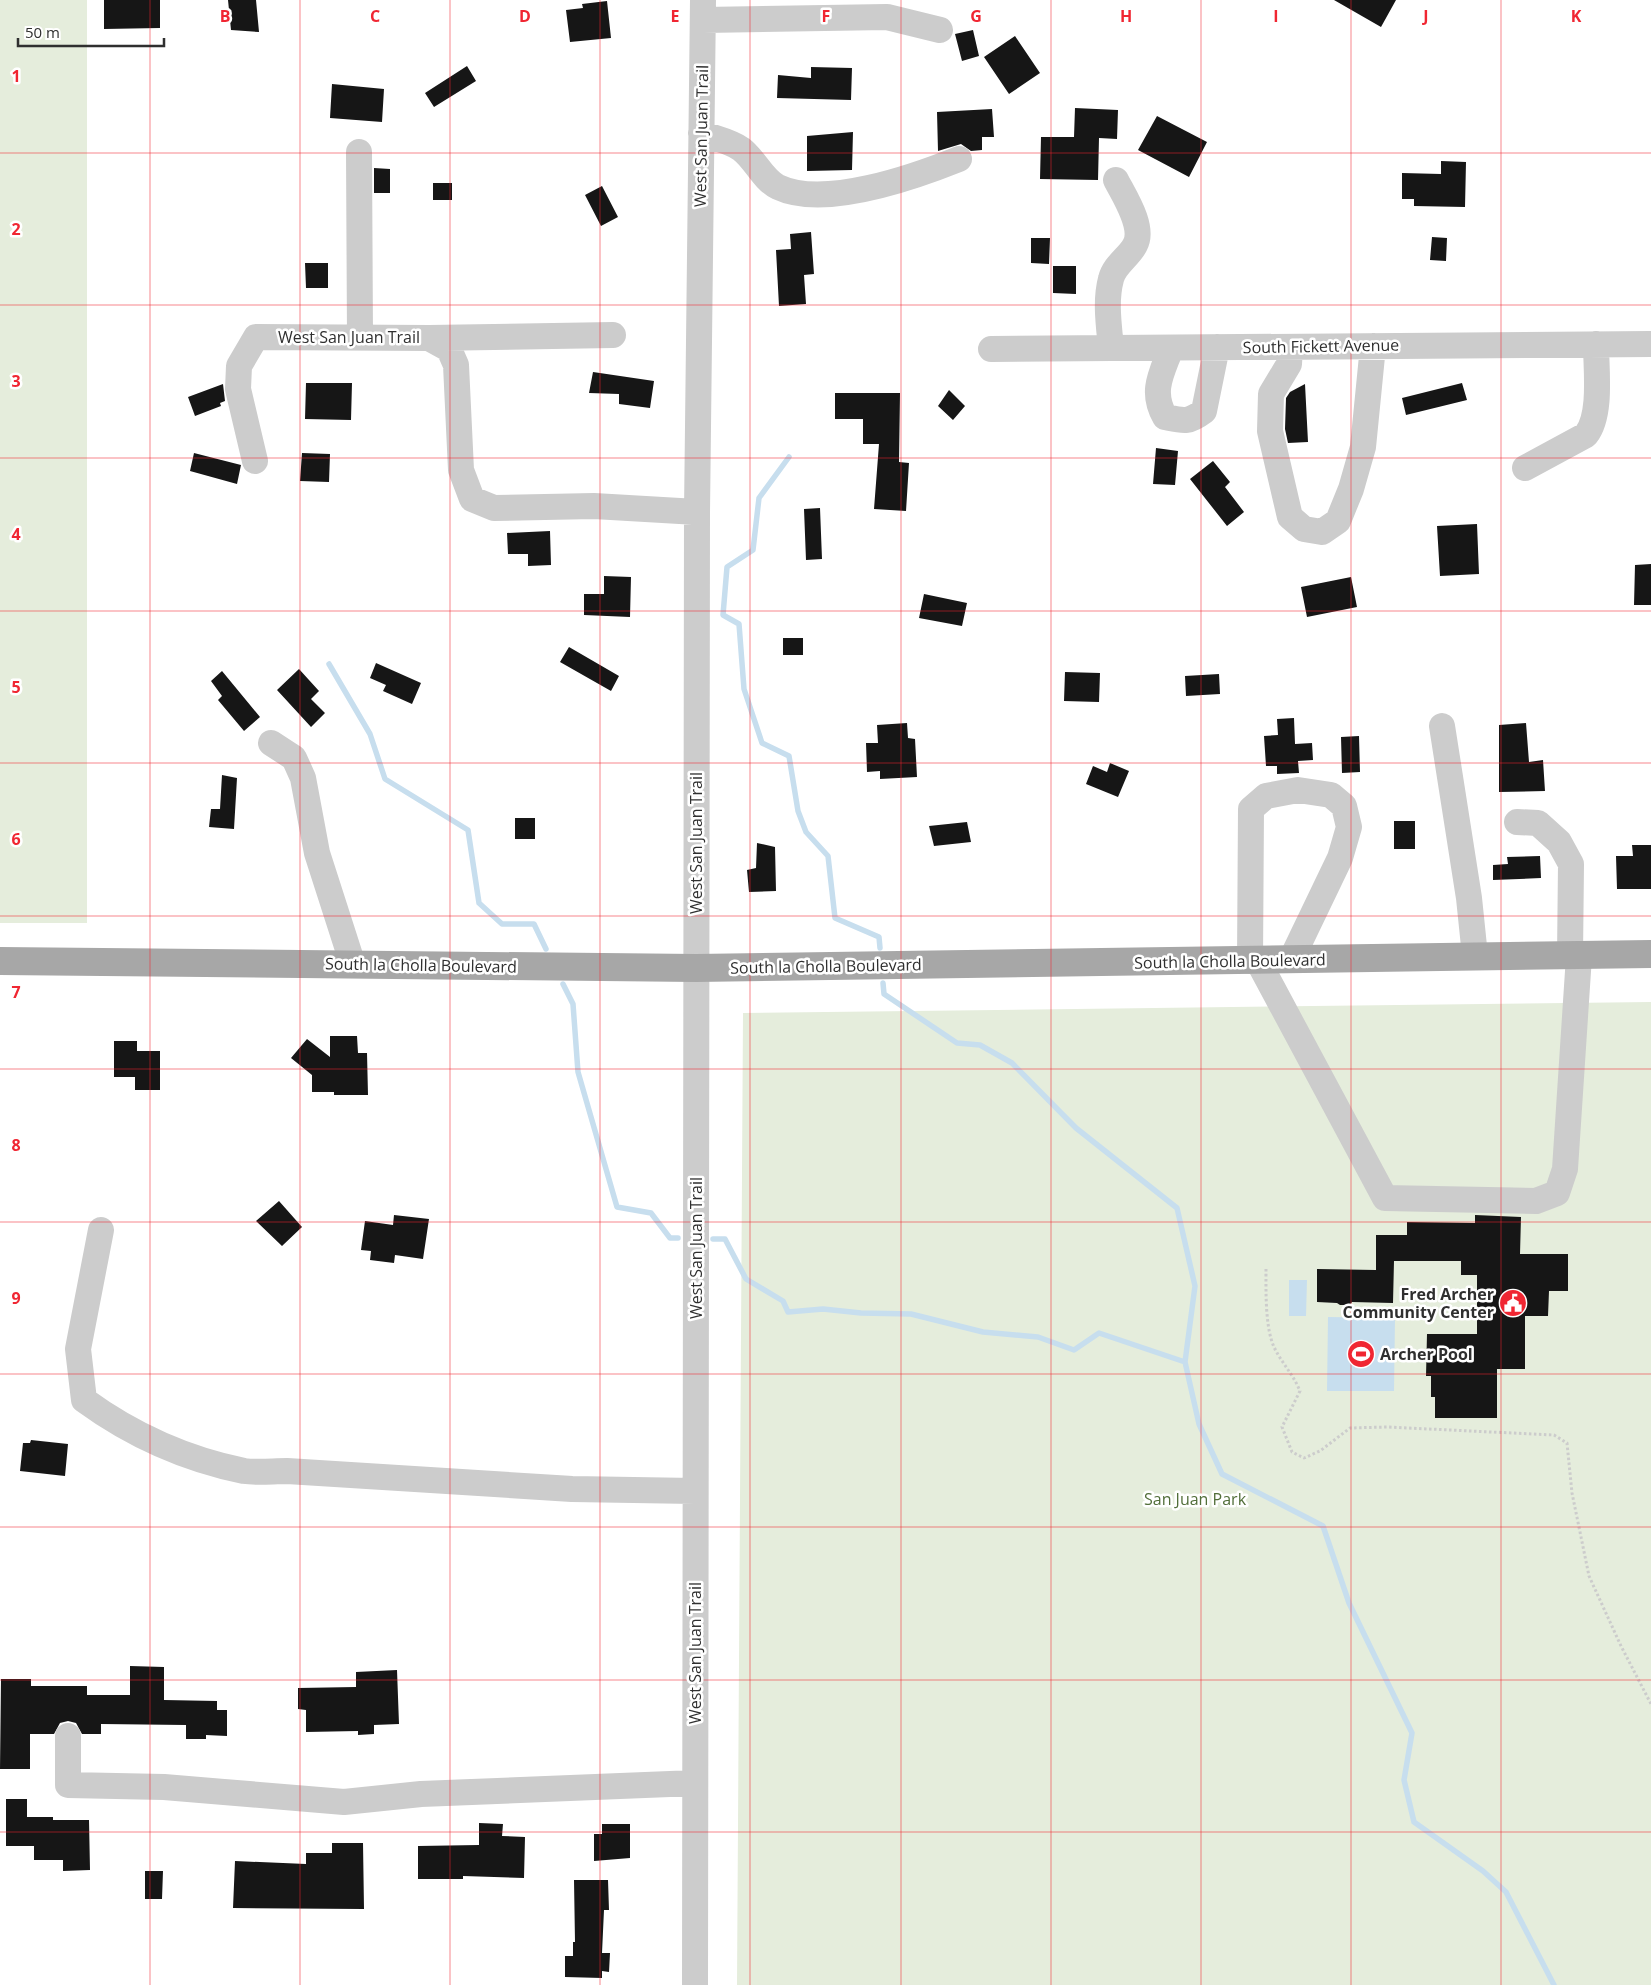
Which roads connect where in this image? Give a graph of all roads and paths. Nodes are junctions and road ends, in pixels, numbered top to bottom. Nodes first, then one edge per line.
1 (703, 10) edge
2 (940, 30) dead end
3 (701, 133) junction
4 (360, 152) dead end
5 (959, 159) dead end
6 (1116, 180) dead end
7 (613, 335) dead end
8 (360, 337) junction
9 (429, 338) junction
10 (1596, 344) junction
11 (1651, 344) edge
12 (1373, 346) junction
13 (1217, 347) junction
14 (1290, 347) junction
15 (1111, 348) junction
16 (1171, 348) junction
17 (991, 350) dead end
18 (254, 461) dead end
19 (1525, 468) dead end
20 (697, 512) junction
21 (1442, 726) dead end
22 (271, 743) dead end
23 (1518, 822) dead end
24 (1651, 954) edge
25 (1475, 956) junction
26 (1574, 956) junction
27 (1291, 960) junction
28 (0, 961) edge
29 (1254, 961) junction
30 (353, 965) junction
31 (696, 968) junction
32 (101, 1230) dead end
33 (1266, 1269) dead end
34 (695, 1491) junction
35 (1651, 1704) edge
36 (68, 1736) dead end
37 (695, 1784) junction
38 (695, 1985) edge

1 - 2 street
1 - 3 street, West San Juan Trail
3 - 5 street
3 - 20 street, West San Juan Trail
4 - 8 street
6 - 15 street
7 - 9 street
8 - 9 street, West San Juan Trail
8 - 18 street, West San Juan Trail
9 - 20 street, West San Juan Trail
10 - 11 street, South Fickett Avenue
10 - 12 street, South Fickett Avenue
10 - 19 street
12 - 14 street, South Fickett Avenue
12 - 14 street
13 - 14 street, South Fickett Avenue
13 - 16 street, South Fickett Avenue
13 - 16 street
15 - 16 street, South Fickett Avenue
15 - 17 street, South Fickett Avenue
20 - 31 street, West San Juan Trail
21 - 25 street
22 - 30 street
23 - 26 street
24 - 26 main road, South la Cholla Boulevard
25 - 26 main road, South la Cholla Boulevard
25 - 27 main road, South la Cholla Boulevard
26 - 29 street
27 - 29 main road, South la Cholla Boulevard
27 - 29 street
28 - 30 main road, South la Cholla Boulevard
29 - 31 main road, South la Cholla Boulevard
30 - 31 main road, South la Cholla Boulevard
31 - 34 street, West San Juan Trail
32 - 34 street
33 - 35 path
34 - 37 street, West San Juan Trail
36 - 37 street
37 - 38 street, West San Juan Trail

